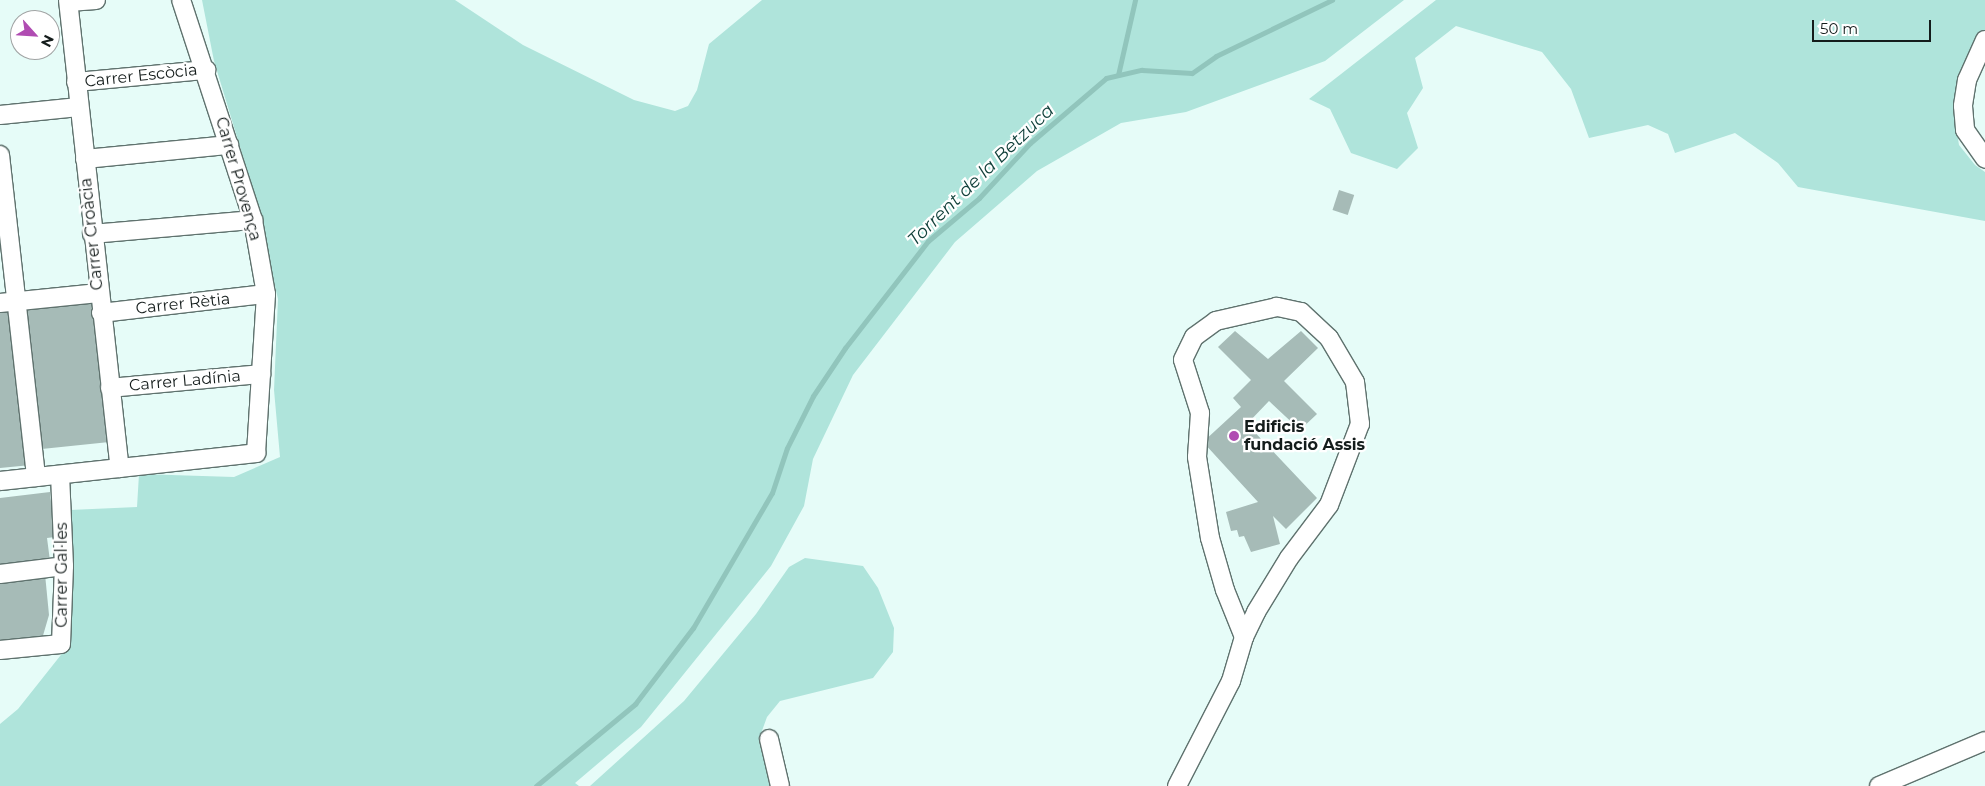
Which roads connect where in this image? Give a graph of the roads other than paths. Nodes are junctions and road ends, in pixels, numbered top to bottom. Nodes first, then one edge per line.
1 (96, 0) edge
2 (181, 0) edge
3 (69, 1) edge
4 (1985, 40) edge
5 (206, 70) junction
6 (76, 82) junction
7 (79, 107) junction
8 (0, 115) edge
9 (229, 145) junction
10 (0, 155) edge
11 (84, 159) junction
12 (1985, 159) edge
13 (253, 220) junction
14 (92, 234) junction
15 (98, 293) junction
16 (266, 294) junction
17 (8, 302) edge
18 (101, 313) junction
19 (260, 374) junction
20 (110, 388) junction
21 (120, 468) junction
22 (60, 475) junction
23 (36, 476) junction
24 (0, 481) edge
25 (64, 566) junction
26 (0, 574) edge
27 (1244, 637) junction
28 (0, 650) edge
29 (769, 740) dead end
30 (1985, 741) edge
31 (780, 786) edge
32 (1177, 786) edge
33 (1878, 786) edge

1 - 3 street
2 - 5 street, Carrer Provença
3 - 6 street, Carrer Croàcia
4 - 12 street
5 - 6 street, Carrer Escòcia
5 - 9 street, Carrer Provença
6 - 7 street, Carrer Croàcia
7 - 8 street
7 - 11 street, Carrer Croàcia
9 - 11 street
9 - 13 street, Carrer Provença
10 - 17 street
11 - 14 street, Carrer Croàcia
13 - 14 street
13 - 16 street, Carrer Provença
14 - 15 street, Carrer Croàcia
15 - 17 street
15 - 18 street, Carrer Croàcia
16 - 18 street, Carrer Rètia
16 - 19 street, Carrer Provença
17 - 23 street
18 - 20 street, Carrer Croàcia
19 - 20 street, Carrer Ladínia
19 - 21 street, Carrer Provença
20 - 21 street, Carrer Croàcia
21 - 22 street
22 - 23 street
22 - 25 street, Carrer Gal·les
23 - 24 street
25 - 26 street
25 - 28 street, Carrer Gal·les
27 - 27 street
27 - 32 street
29 - 31 street
30 - 33 street

